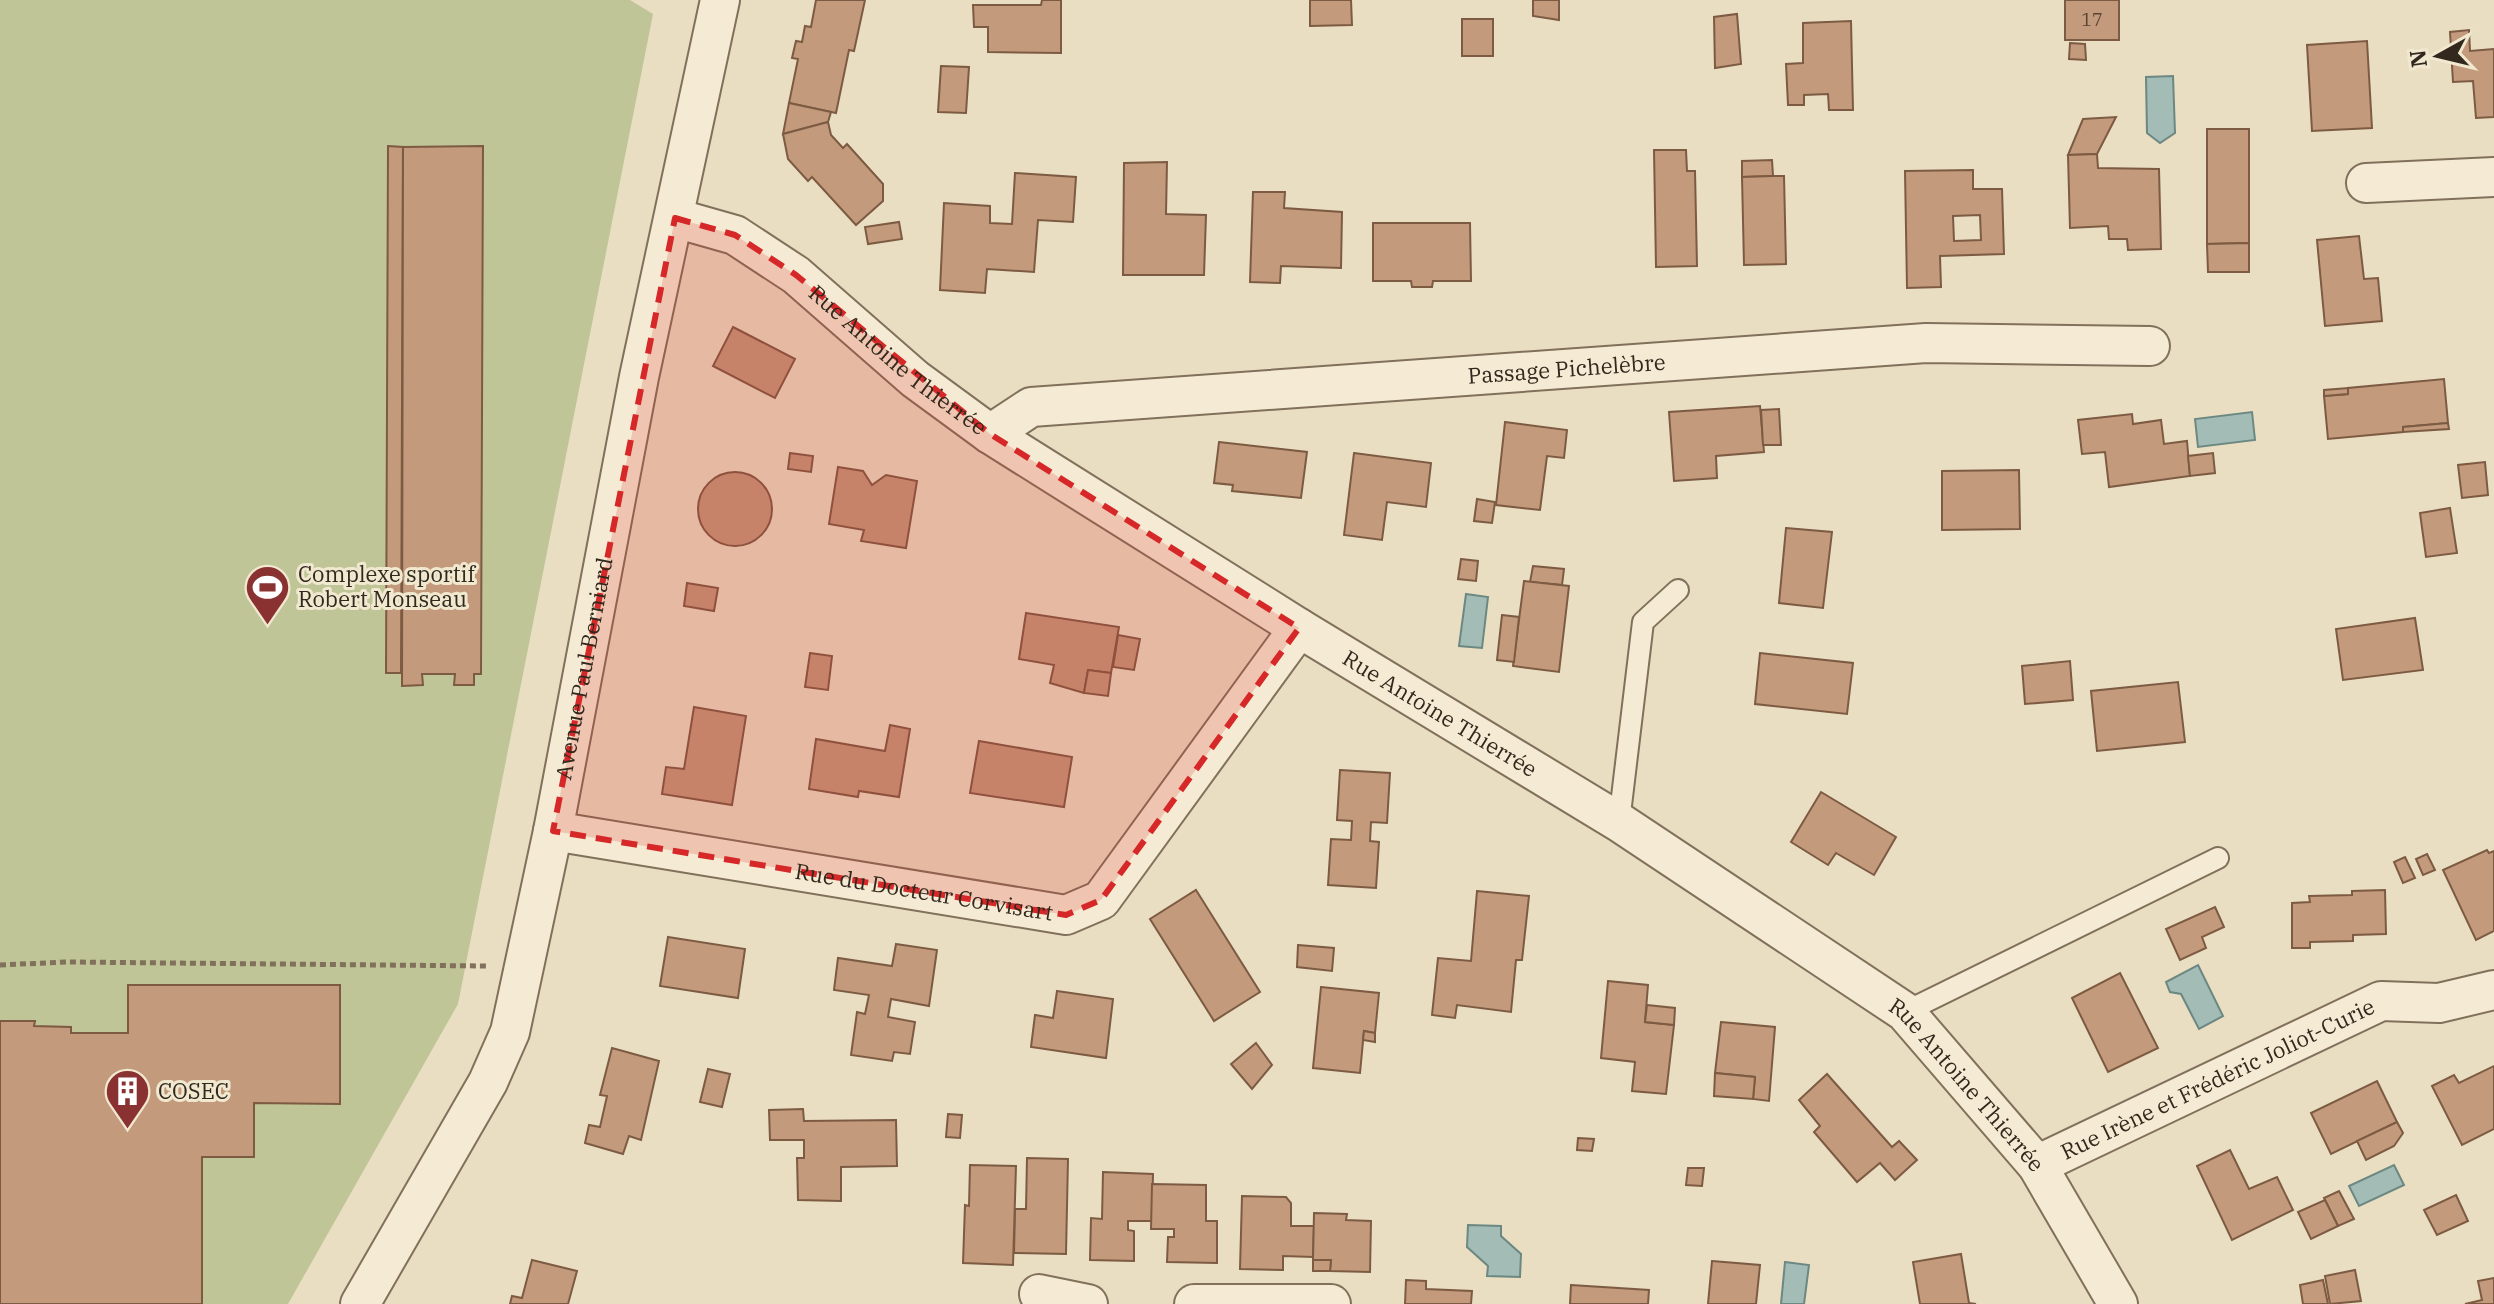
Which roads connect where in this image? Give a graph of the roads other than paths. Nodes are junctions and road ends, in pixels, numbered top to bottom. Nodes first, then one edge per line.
1 (720, 0) edge
2 (2366, 183) dead end
3 (2493, 188) edge
4 (675, 218) junction
5 (2150, 346) dead end
6 (990, 434) junction
7 (1678, 590) dead end
8 (1299, 628) junction
9 (1619, 822) junction
10 (553, 831) junction
11 (2218, 858) dead end
12 (2494, 990) edge
13 (1905, 1012) junction
14 (2037, 1165) junction
15 (1039, 1294) dead end
16 (360, 1304) edge
17 (1088, 1304) edge
18 (1194, 1304) edge
19 (1331, 1304) edge
20 (2118, 1304) edge

1 - 4 street, Avenue Paul Berniard
2 - 3 street
4 - 6 street, Rue Antoine Thierrée
4 - 10 street, Avenue Paul Berniard
5 - 6 street, Passage Pichelèbre
6 - 8 street, Rue Antoine Thierrée
7 - 9 lane
8 - 9 street, Rue Antoine Thierrée
8 - 10 street, Rue du Docteur Corvisart
9 - 13 street, Rue Antoine Thierrée
10 - 16 street, Avenue Paul Berniard
11 - 13 lane
12 - 14 street, Rue Irène et Frédéric Joliot-Curie
13 - 14 street, Rue Antoine Thierrée
14 - 20 street, Rue Antoine Thierrée
15 - 17 street
18 - 19 street

